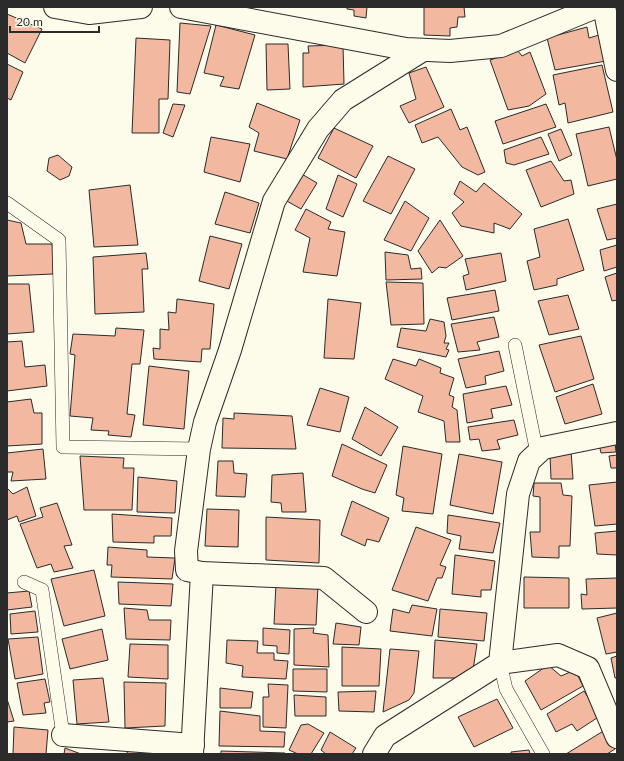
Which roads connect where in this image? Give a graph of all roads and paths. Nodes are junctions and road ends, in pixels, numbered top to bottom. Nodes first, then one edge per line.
1 (55, 7) edge
2 (141, 7) edge
3 (181, 7) edge
4 (596, 7) edge
5 (604, 7) edge
6 (423, 50) junction
7 (617, 70) edge
8 (7, 203) edge
9 (515, 345) dead end
10 (617, 433) edge
11 (199, 449) junction
12 (537, 453) junction
13 (202, 573) junction
14 (24, 582) dead end
15 (366, 612) dead end
16 (500, 663) junction
17 (63, 735) joint
18 (617, 738) edge
19 (117, 747) edge
20 (192, 750) edge
21 (374, 754) edge
22 (542, 754) edge

1 - 2 street
3 - 6 street
4 - 6 street
5 - 7 street
6 - 11 street
8 - 11 lane
9 - 12 lane
10 - 12 street
11 - 13 street
12 - 16 street
13 - 15 street
13 - 20 street
14 - 17 lane
16 - 18 street
16 - 21 street
16 - 22 lane
17 - 19 street
19 - 20 street

